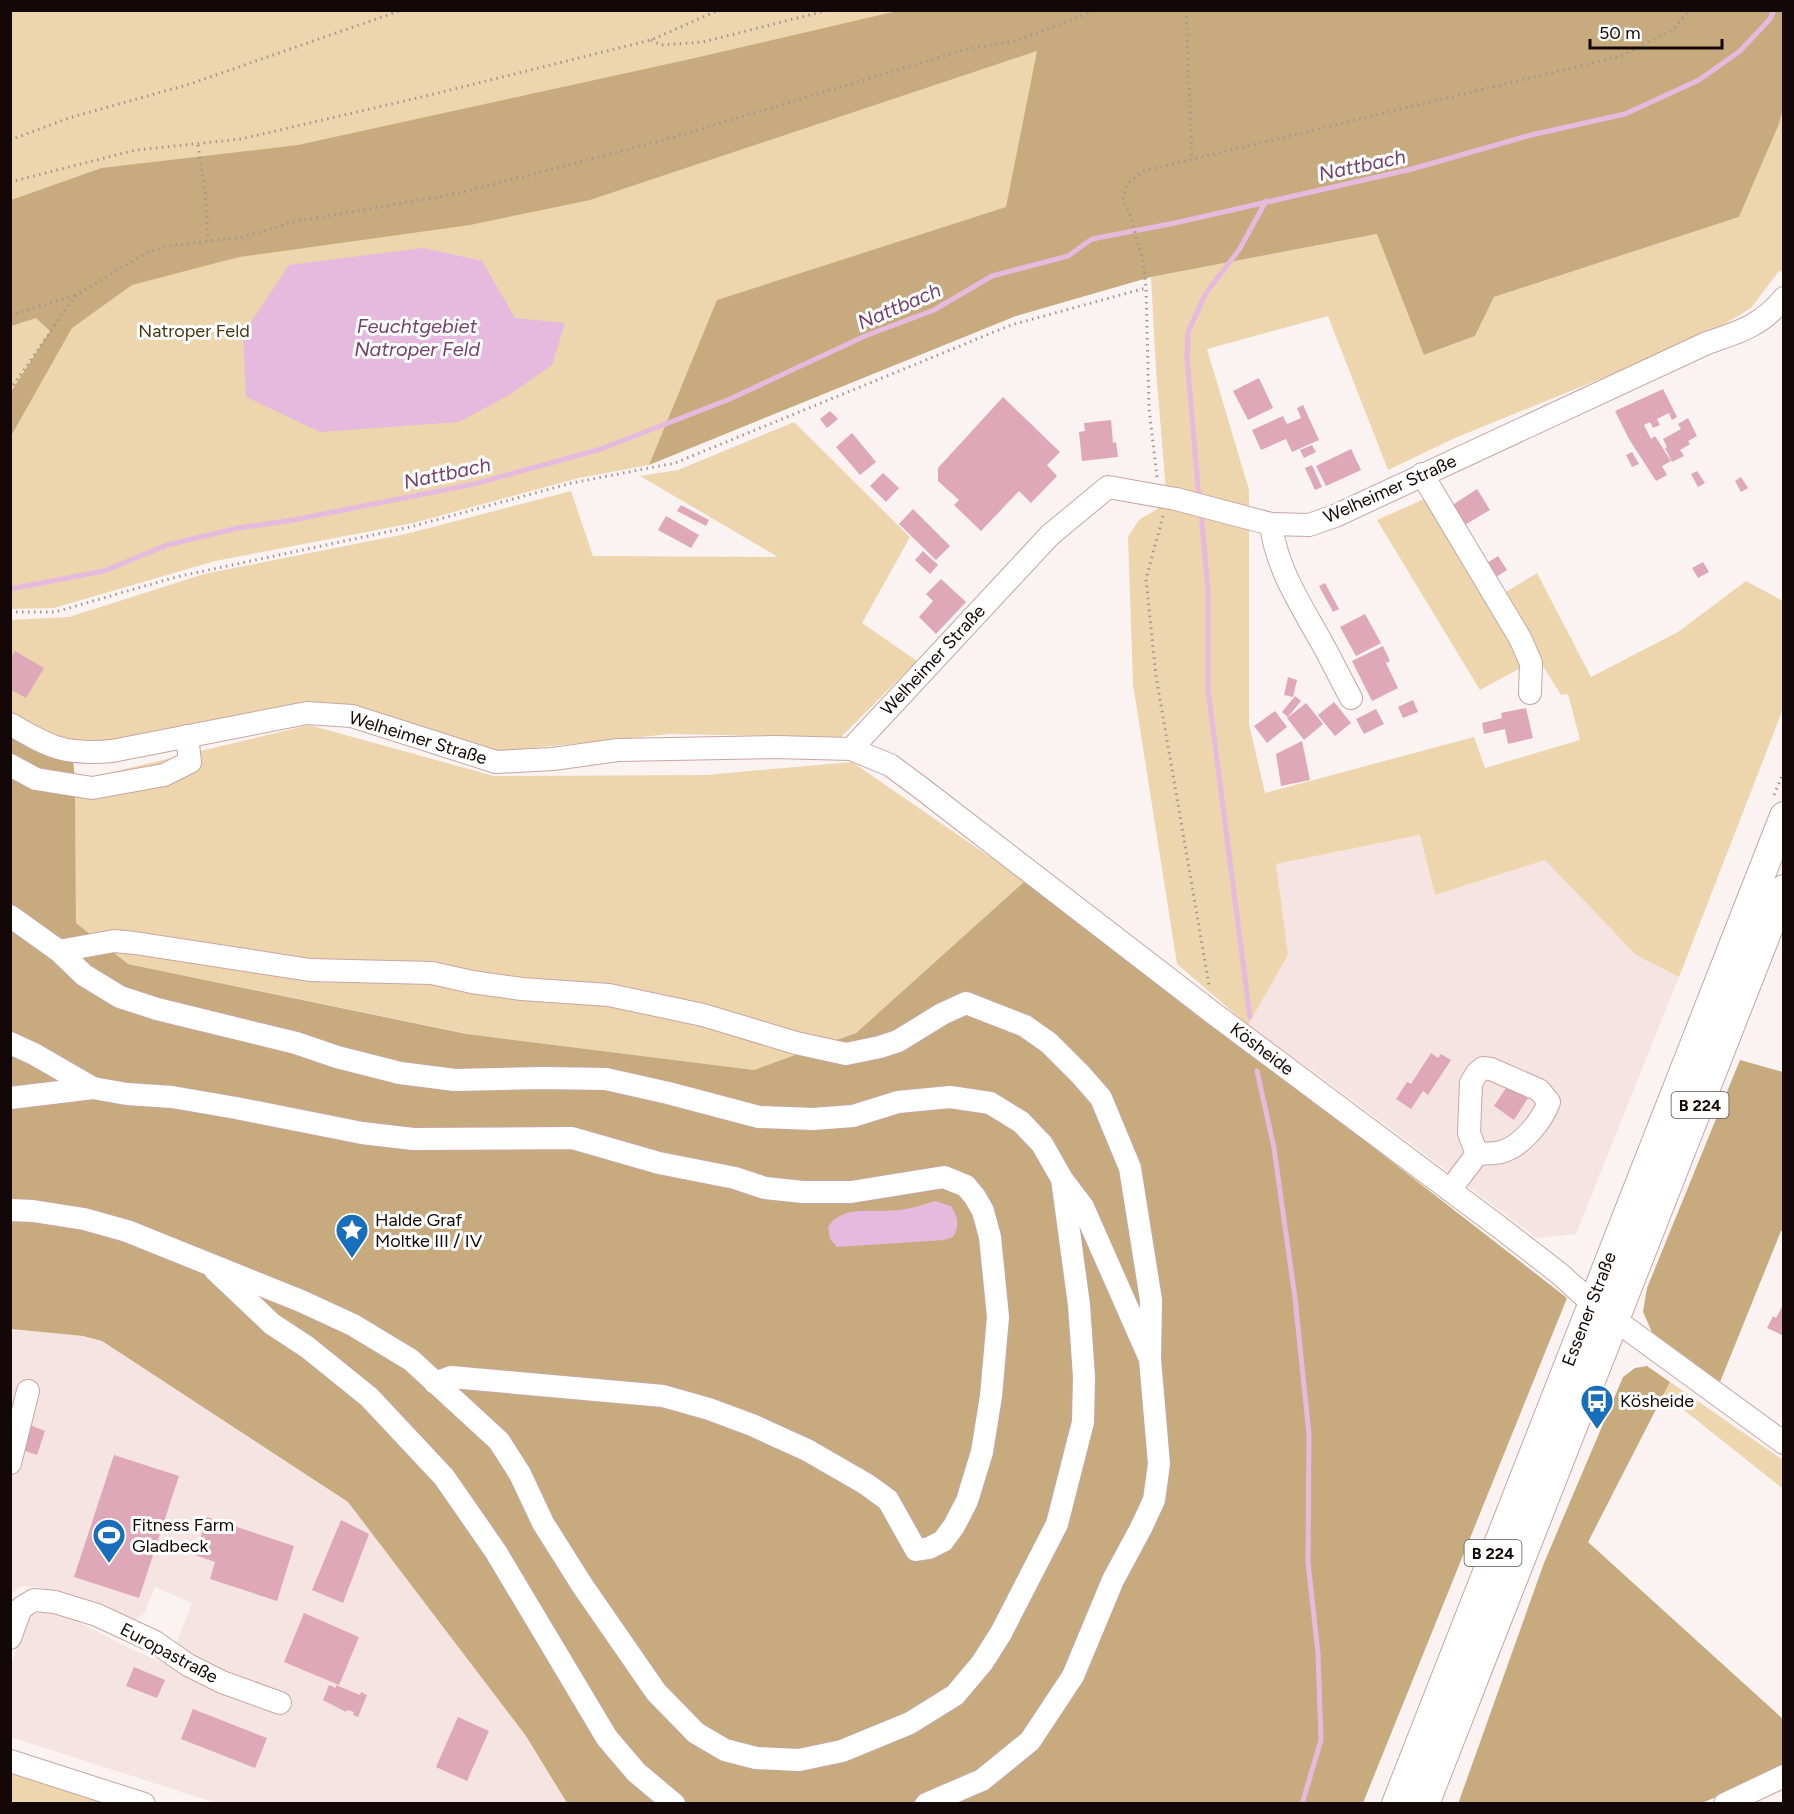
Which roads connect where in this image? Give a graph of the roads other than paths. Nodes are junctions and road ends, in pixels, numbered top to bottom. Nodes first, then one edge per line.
1 (1784, 298) edge
2 (1422, 474) junction
3 (1270, 524) junction
4 (1530, 693) dead end
5 (1351, 698) dead end
6 (10, 724) edge
7 (187, 736) junction
8 (851, 749) junction
9 (10, 765) edge
10 (1784, 816) edge
11 (1784, 889) edge
12 (10, 916) edge
13 (60, 951) junction
14 (10, 1043) edge
15 (93, 1088) junction
16 (10, 1098) edge
17 (1477, 1154) dead end
18 (1062, 1179) junction
19 (1450, 1190) junction
20 (10, 1210) edge
21 (208, 1263) junction
22 (1592, 1303) junction
23 (1616, 1321) junction
24 (1150, 1359) junction
25 (435, 1383) junction
26 (28, 1390) dead end
27 (1784, 1443) edge
28 (10, 1463) edge
29 (15, 1605) edge
30 (10, 1638) edge
31 (280, 1703) dead end
32 (10, 1761) edge
33 (1784, 1776) edge
34 (144, 1803) edge
35 (674, 1803) edge
36 (926, 1803) edge
37 (1396, 1803) edge
38 (1425, 1803) edge
39 (1725, 1803) edge

1 - 2 street, Welheimer Straße
2 - 3 street, Welheimer Straße
2 - 4 street
3 - 5 street
3 - 8 street, Welheimer Straße
6 - 7 street, Welheimer Straße
7 - 8 street, Welheimer Straße
7 - 9 street
8 - 19 street, Kösheide
10 - 22 main road, Essener Straße / B 224
11 - 23 main road, Essener Straße / B 224
12 - 13 street
13 - 18 street
13 - 24 street
14 - 15 street
15 - 16 street
15 - 25 street
17 - 19 street
18 - 24 street
18 - 25 street
19 - 22 street, Kösheide
20 - 21 street
21 - 25 street
21 - 35 street
22 - 23 street, Kösheide
22 - 37 main road, Essener Straße / B 224
23 - 27 street, Kösheide
23 - 38 main road, Essener Straße / B 224
24 - 36 street
26 - 28 street
29 - 30 street, Europastraße
29 - 31 street, Europastraße
32 - 34 street
33 - 39 street

